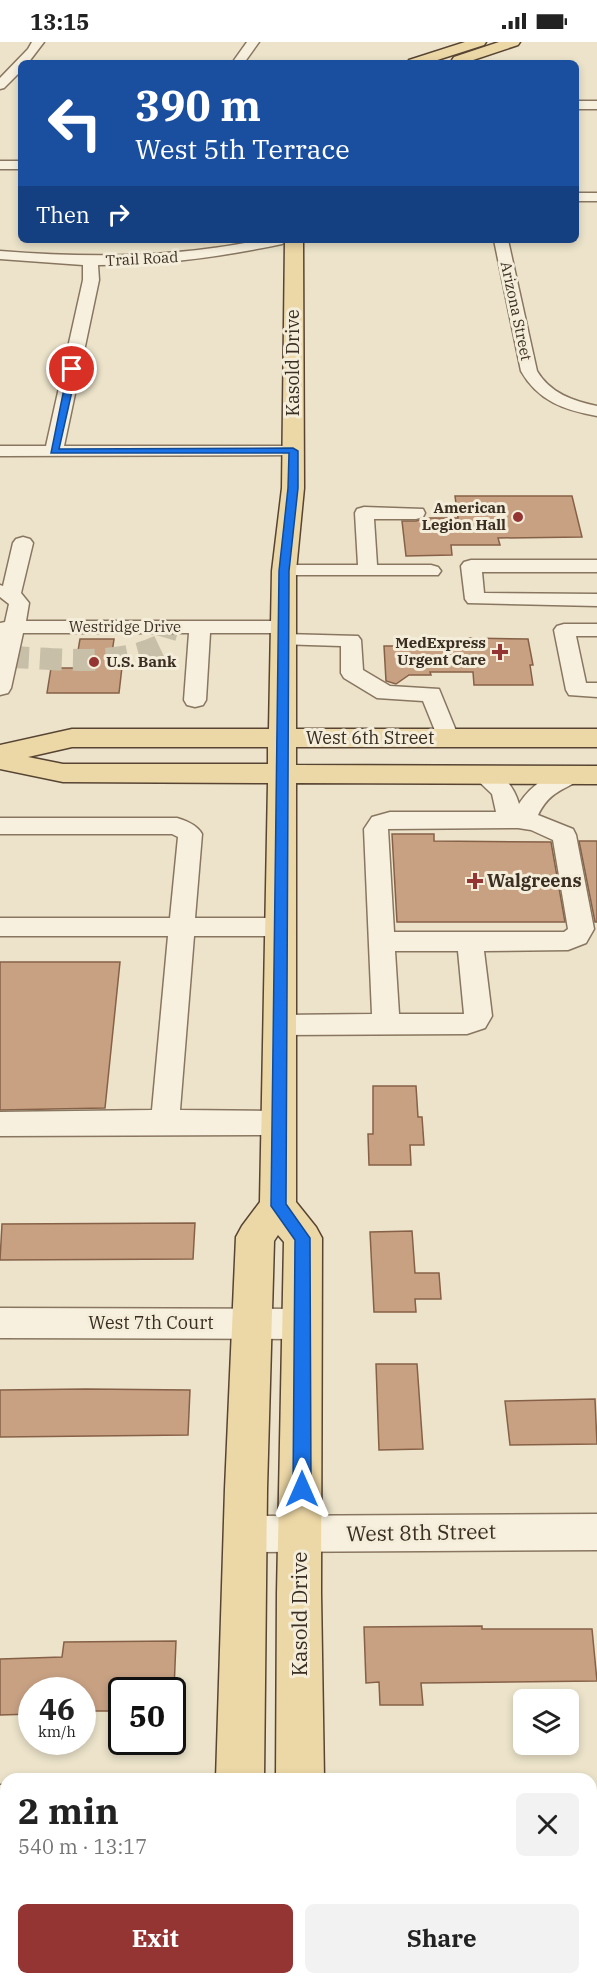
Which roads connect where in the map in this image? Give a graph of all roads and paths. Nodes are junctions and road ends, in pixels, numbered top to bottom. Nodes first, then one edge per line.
1 (38, 42) edge
2 (253, 42) edge
3 (479, 42) edge
4 (513, 42) edge
5 (24, 60) edge
6 (240, 60) edge
7 (423, 60) edge
8 (458, 60) edge
9 (18, 66) edge
10 (1, 84) edge
11 (18, 85) edge
12 (579, 105) edge
13 (597, 105) edge
14 (0, 165) edge
15 (18, 165) edge
16 (579, 197) edge
17 (597, 197) edge
18 (265, 243) edge
19 (294, 243) edge
20 (502, 243) edge
21 (0, 255) edge
22 (90, 261) junction
23 (597, 411) edge
24 (0, 451) edge
25 (54, 451) junction
26 (293, 451) junction
27 (416, 513) dead end
28 (23, 543) dead end
29 (597, 566) edge
30 (284, 571) junction
31 (368, 571) junction
32 (431, 571) dead end
33 (6, 592) edge
34 (597, 600) edge
35 (200, 627) junction
36 (7, 628) edge
37 (597, 630) edge
38 (284, 633) junction
39 (0, 688) edge
40 (597, 690) edge
41 (195, 700) dead end
42 (283, 738) junction
43 (448, 738) junction
44 (597, 738) edge
45 (0, 754) edge
46 (0, 760) edge
47 (283, 774) junction
48 (484, 775) junction
49 (584, 775) edge
50 (518, 820) junction
51 (0, 826) edge
52 (0, 927) edge
53 (183, 927) junction
54 (281, 927) junction
55 (382, 941) junction
56 (470, 942) junction
57 (280, 1025) junction
58 (386, 1025) junction
59 (165, 1122) junction
60 (279, 1123) junction
61 (0, 1124) edge
62 (278, 1206) junction
63 (0, 1323) edge
64 (252, 1324) junction
65 (302, 1324) junction
66 (597, 1532) edge
67 (245, 1534) junction
68 (301, 1534) junction
69 (240, 1773) edge
70 (300, 1773) edge

1 - 5 street
2 - 6 street
3 - 7 main road
4 - 8 main road
9 - 10 street
10 - 11 street
12 - 13 street
14 - 15 street
16 - 17 street
18 - 22 street, Trail Road
19 - 26 main road, Kasold Drive
20 - 23 street, Arizona Street
21 - 22 street, Trail Road
22 - 25 street
24 - 25 street
25 - 26 street
26 - 30 main road, Kasold Drive
27 - 31 street
28 - 33 street
29 - 34 street
30 - 31 street
30 - 38 main road, Kasold Drive
31 - 32 street
33 - 36 street
35 - 36 street, Westridge Drive
35 - 38 street, Westridge Drive
35 - 41 street
36 - 39 street
37 - 40 street
38 - 42 main road, Kasold Drive
38 - 43 street, Westridge Drive
42 - 43 main road, West 6th Street
42 - 45 main road, West 6th Street
42 - 47 main road, Kasold Drive
43 - 44 main road, West 6th Street
46 - 47 main road, West 6th Street
47 - 48 main road, West 6th Street
47 - 54 main road, Kasold Drive
48 - 49 main road, West 6th Street
48 - 50 street
49 - 50 street
50 - 55 street
50 - 56 street
51 - 53 street
52 - 53 street
53 - 54 street
53 - 59 street
54 - 57 main road, Kasold Drive
55 - 56 street
55 - 58 street
56 - 58 street
57 - 58 street
57 - 60 main road, Kasold Drive
59 - 60 street
59 - 61 street
60 - 62 main road, Kasold Drive
62 - 64 main road
62 - 65 main road, Kasold Drive
63 - 64 street, West 7th Court
64 - 65 street, West 7th Court
64 - 67 main road
65 - 68 main road, Kasold Drive
66 - 68 street, West 8th Street
67 - 68 street, West 8th Street
67 - 69 main road
68 - 70 main road, Kasold Drive

